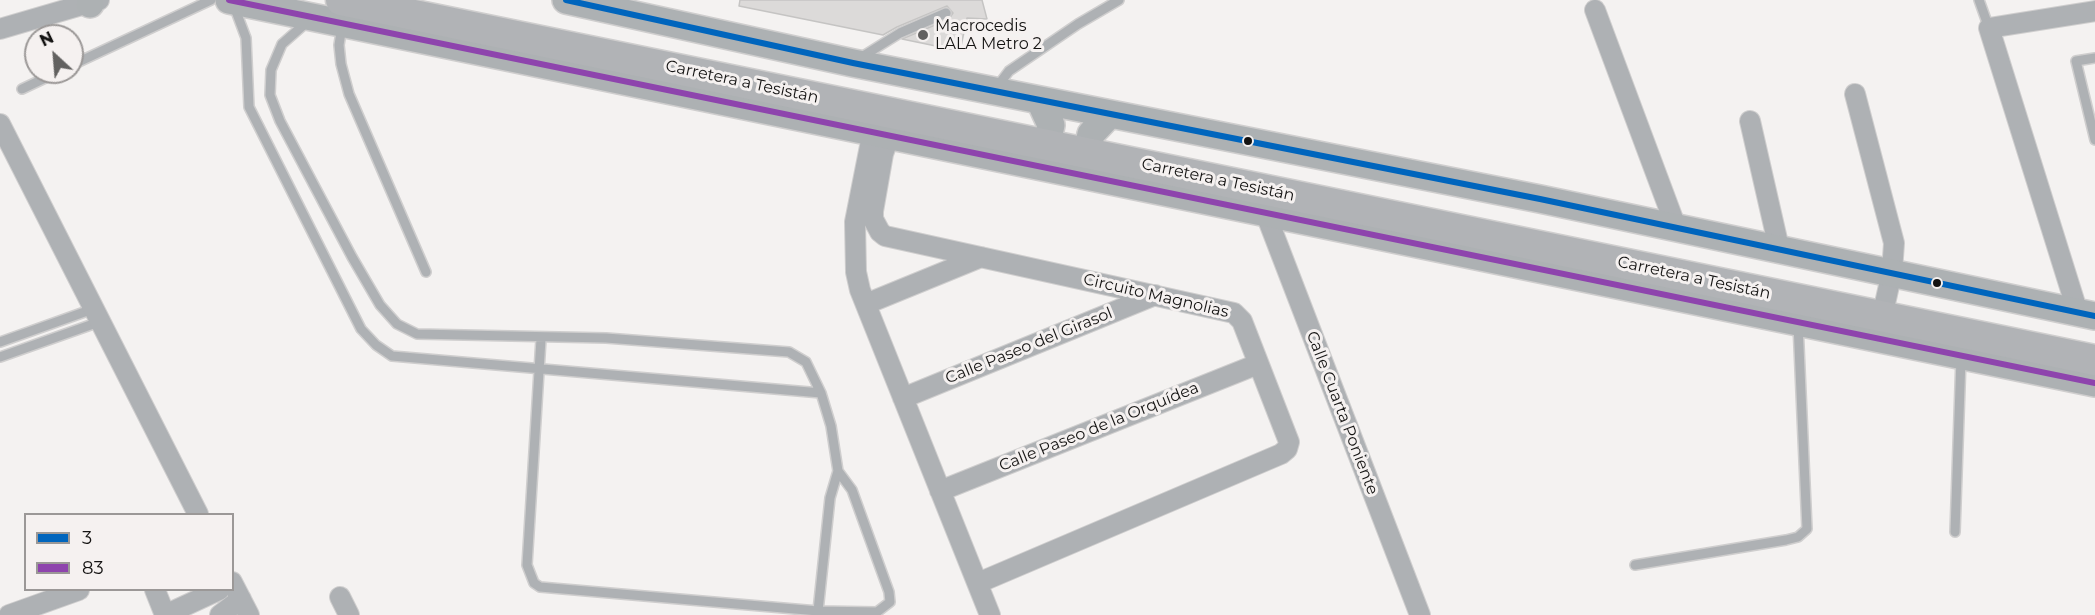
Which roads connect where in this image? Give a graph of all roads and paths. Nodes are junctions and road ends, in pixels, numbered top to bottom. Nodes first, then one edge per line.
1 (211, 0) edge
2 (231, 0) edge
3 (440, 0) edge
4 (566, 0) edge
5 (1119, 0) edge
6 (1979, 0) edge
7 (93, 1) edge
8 (630, 6) edge
9 (1595, 10) dead end
10 (2095, 11) edge
11 (342, 12) edge
12 (946, 13) dead end
13 (312, 17) junction
14 (1989, 28) junction
15 (0, 29) edge
16 (2095, 58) edge
17 (84, 59) edge
18 (853, 63) junction
19 (33, 84) edge
20 (22, 89) dead end
21 (993, 91) junction
22 (1855, 94) dead end
23 (2095, 99) edge
24 (2085, 101) junction
25 (1750, 121) dead end
26 (0, 124) edge
27 (881, 132) junction
28 (1041, 134) junction
29 (2095, 140) edge
30 (1096, 145) junction
31 (1265, 212) junction
32 (1676, 227) junction
33 (1779, 248) junction
34 (981, 257) junction
35 (426, 272) dead end
36 (1155, 295) junction
37 (866, 304) junction
38 (1885, 306) junction
39 (2086, 314) edge
40 (96, 316) junction
41 (1798, 321) junction
42 (56, 322) junction
43 (26, 332) junction
44 (61, 335) junction
45 (541, 339) junction
46 (2095, 340) edge
47 (0, 342) edge
48 (31, 346) junction
49 (1961, 355) junction
50 (0, 357) edge
51 (2095, 360) edge
52 (1258, 364) junction
53 (537, 369) junction
54 (2095, 383) edge
55 (821, 393) junction
56 (903, 398) junction
57 (838, 471) junction
58 (940, 491) junction
59 (197, 513) edge
60 (1954, 532) dead end
61 (1635, 565) dead end
62 (978, 583) junction
63 (76, 591) edge
64 (155, 591) edge
65 (217, 591) edge
66 (340, 597) dead end
67 (241, 599) edge
68 (818, 611) junction
69 (9, 615) edge
70 (165, 615) edge
71 (220, 615) edge
72 (349, 615) edge
73 (990, 615) edge
74 (1420, 615) edge

1 - 17 lane
2 - 13 main road
2 - 53 lane
3 - 28 main road, Carretera a Tesistán
4 - 8 main road
5 - 21 lane
6 - 14 lane
7 - 15 street
8 - 18 main road
9 - 32 street
10 - 14 street
11 - 13 main road
11 - 27 main road
11 - 28 main road, Carretera a Tesistán
11 - 35 lane
12 - 18 lane
13 - 45 lane
14 - 39 street
16 - 24 lane
18 - 21 main road
19 - 20 lane
21 - 28 main road
22 - 38 street
23 - 24 lane
24 - 29 lane
25 - 33 street
26 - 40 street
27 - 28 main road
27 - 34 street, Circuito Magnolias
27 - 37 street
28 - 30 main road, Carretera a Tesistán
28 - 30 main road
30 - 31 main road
30 - 32 main road
30 - 38 main road, Carretera a Tesistán
31 - 41 main road
31 - 74 street, Calle Cuarta Poniente
32 - 33 main road
33 - 38 main road
34 - 36 street, Circuito Magnolias
34 - 37 street
36 - 52 street, Circuito Magnolias
36 - 56 street, Calle Paseo del Girasol
37 - 56 street
38 - 39 main road
38 - 41 main road
38 - 46 main road, Carretera a Tesistán
38 - 49 main road
38 - 51 main road, Carretera a Tesistán
40 - 42 lane
40 - 44 lane
40 - 59 street
41 - 61 lane
42 - 43 lane
42 - 44 lane
43 - 47 lane
43 - 48 lane
44 - 48 lane
45 - 53 lane
45 - 55 lane
48 - 50 lane
49 - 54 main road
49 - 60 lane
52 - 58 street, Calle Paseo de la Orquídea
52 - 62 street, Circuito Magnolias
53 - 55 lane
53 - 68 lane
55 - 57 lane
56 - 58 street
57 - 68 lane
57 - 68 lane
58 - 62 street
62 - 73 street
63 - 69 street
64 - 70 street
65 - 70 street
66 - 72 street
67 - 71 street

